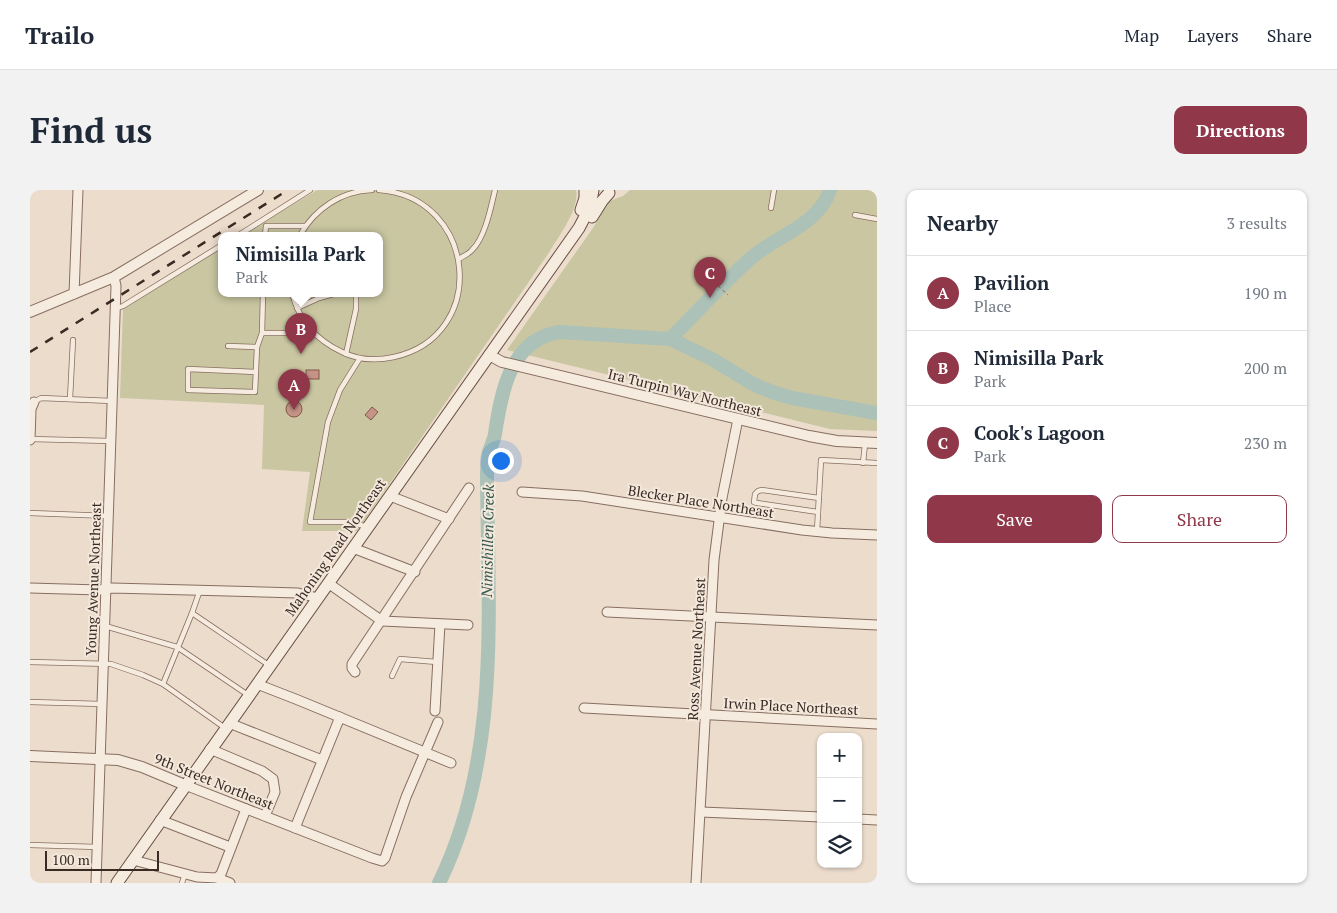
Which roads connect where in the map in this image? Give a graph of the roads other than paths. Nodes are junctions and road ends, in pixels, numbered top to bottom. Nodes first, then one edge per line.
1 (78, 190) edge
2 (258, 190) edge
3 (310, 190) edge
4 (372, 190) edge
5 (379, 190) edge
6 (495, 190) edge
7 (585, 190) edge
8 (593, 190) edge
9 (774, 190) edge
10 (609, 191) edge
11 (772, 208) dead end
12 (855, 215) dead end
13 (877, 219) edge
14 (261, 221) junction
15 (266, 226) junction
16 (305, 226) junction
17 (579, 228) junction
18 (244, 232) edge
19 (265, 232) edge
20 (302, 232) edge
21 (218, 247) edge
22 (459, 259) junction
23 (556, 260) junction
24 (114, 277) junction
25 (74, 294) junction
26 (263, 297) edge
27 (293, 297) edge
28 (323, 297) edge
29 (356, 297) edge
30 (297, 308) junction
31 (115, 309) junction
32 (30, 312) edge
33 (313, 332) junction
34 (262, 333) junction
35 (73, 340) dead end
36 (228, 346) dead end
37 (257, 347) junction
38 (346, 354) junction
39 (489, 355) junction
40 (360, 358) junction
41 (256, 372) junction
42 (70, 399) junction
43 (112, 401) junction
44 (34, 402) joint
45 (738, 419) junction
46 (30, 439) edge
47 (111, 441) junction
48 (865, 442) junction
49 (877, 443) edge
50 (863, 463) junction
51 (877, 464) edge
52 (469, 488) dead end
53 (522, 492) dead end
54 (390, 496) junction
55 (819, 498) junction
56 (818, 512) junction
57 (30, 513) edge
58 (109, 516) junction
59 (719, 517) junction
60 (449, 519) junction
61 (368, 527) junction
62 (817, 531) junction
63 (877, 535) edge
64 (353, 548) junction
65 (415, 572) junction
66 (328, 583) junction
67 (30, 588) edge
68 (106, 588) junction
69 (200, 590) junction
70 (318, 598) junction
71 (607, 612) dead end
72 (192, 613) junction
73 (710, 617) junction
74 (382, 620) junction
75 (440, 624) junction
76 (468, 625) dead end
77 (877, 625) edge
78 (105, 626) junction
79 (177, 647) junction
80 (30, 662) edge
81 (438, 662) junction
82 (104, 664) junction
83 (270, 666) junction
84 (355, 672) dead end
85 (392, 676) dead end
86 (163, 684) junction
87 (257, 684) junction
88 (248, 696) junction
89 (30, 702) edge
90 (102, 704) junction
91 (584, 708) dead end
92 (435, 712) dead end
93 (706, 715) junction
94 (340, 716) junction
95 (438, 722) dead end
96 (877, 724) edge
97 (228, 725) junction
98 (210, 749) junction
99 (425, 752) junction
100 (30, 756) edge
101 (100, 758) junction
102 (322, 760) junction
103 (451, 763) dead end
104 (186, 784) junction
105 (246, 809) junction
106 (701, 812) junction
107 (265, 816) junction
108 (817, 817) edge
109 (862, 819) edge
110 (160, 820) junction
111 (877, 820) edge
112 (295, 828) junction
113 (30, 845) edge
114 (98, 847) junction
115 (230, 847) junction
116 (132, 860) junction
117 (184, 878) edge
118 (217, 878) junction
119 (96, 883) edge
120 (117, 883) edge
121 (230, 883) edge
122 (696, 883) edge

1 - 25 street
2 - 24 street
3 - 14 lane
4 - 16 lane
5 - 22 lane
6 - 22 lane
7 - 23 main road
8 - 17 main road, Mahoning Road Northeast
9 - 11 lane
10 - 17 main road, Mahoning Road Northeast
12 - 13 lane
14 - 15 lane
14 - 18 lane
15 - 16 lane
15 - 19 lane
16 - 20 lane
17 - 23 main road, Mahoning Road Northeast
21 - 31 lane
22 - 40 lane
23 - 39 main road, Mahoning Road Northeast
24 - 25 street
24 - 31 street, Young Avenue Northeast
25 - 32 street
26 - 34 lane
27 - 30 lane
28 - 30 lane
29 - 38 lane
30 - 33 lane
31 - 43 street, Young Avenue Northeast
33 - 34 lane
33 - 38 lane
34 - 37 lane
35 - 42 lane
36 - 37 lane
37 - 41 lane
38 - 40 lane
39 - 45 street, Ira Turpin Way Northeast
39 - 54 main road, Mahoning Road Northeast
40 - 61 lane
41 - 41 lane
42 - 43 lane
42 - 44 lane
43 - 47 street, Young Avenue Northeast
44 - 46 street
45 - 48 street, Ira Turpin Way Northeast
45 - 59 street, Ross Avenue Northeast
46 - 47 lane
47 - 58 street, Young Avenue Northeast
48 - 49 street, Ira Turpin Way Northeast
48 - 50 lane
50 - 51 lane
50 - 55 lane
52 - 60 street
53 - 59 street, Blecker Place Northeast
54 - 60 street
54 - 61 main road, Mahoning Road Northeast
55 - 56 lane
55 - 56 lane
56 - 62 lane
57 - 58 lane
58 - 68 street, Young Avenue Northeast
59 - 62 street, Blecker Place Northeast
59 - 73 street, Ross Avenue Northeast
60 - 65 street
61 - 64 main road, Mahoning Road Northeast
62 - 63 street, Blecker Place Northeast
64 - 65 street
64 - 66 main road, Mahoning Road Northeast
65 - 74 street
66 - 70 main road, Mahoning Road Northeast
66 - 74 street
67 - 68 street
68 - 69 street
68 - 78 street, Young Avenue Northeast
69 - 70 street
69 - 72 lane
70 - 83 main road, Mahoning Road Northeast
71 - 73 street
72 - 79 lane
72 - 83 lane
73 - 77 street
73 - 93 street, Ross Avenue Northeast
74 - 75 street
74 - 84 street
75 - 76 street
75 - 81 street
78 - 79 lane
78 - 82 street, Young Avenue Northeast
79 - 86 lane
79 - 88 lane
80 - 82 lane
81 - 85 lane
81 - 92 street
82 - 86 lane
82 - 90 street, Young Avenue Northeast
83 - 87 main road, Mahoning Road Northeast
86 - 97 lane
87 - 88 main road, Mahoning Road Northeast
87 - 94 street
88 - 97 main road, Mahoning Road Northeast
89 - 90 lane
90 - 101 street, Young Avenue Northeast
91 - 93 street, Irwin Place Northeast
93 - 96 street, Irwin Place Northeast
93 - 106 street, Ross Avenue Northeast
94 - 99 street
94 - 102 street
95 - 99 street
97 - 98 main road, Mahoning Road Northeast
97 - 102 street
98 - 104 main road, Mahoning Road Northeast
98 - 107 street
99 - 103 street
99 - 112 street, 9th Street Northeast
100 - 101 street, 9th Street Northeast
101 - 104 street, 9th Street Northeast
101 - 114 street, Young Avenue Northeast
102 - 112 street
104 - 105 street, 9th Street Northeast
104 - 110 main road, Mahoning Road Northeast
105 - 107 street, 9th Street Northeast
105 - 115 street
106 - 108 street
106 - 122 street, Ross Avenue Northeast
107 - 112 street, 9th Street Northeast
109 - 111 street
110 - 115 street
110 - 116 main road, Mahoning Road Northeast
113 - 114 lane
114 - 119 street, Young Avenue Northeast
115 - 118 street
116 - 117 street
116 - 120 main road, Mahoning Road Northeast
117 - 118 street
118 - 121 street

